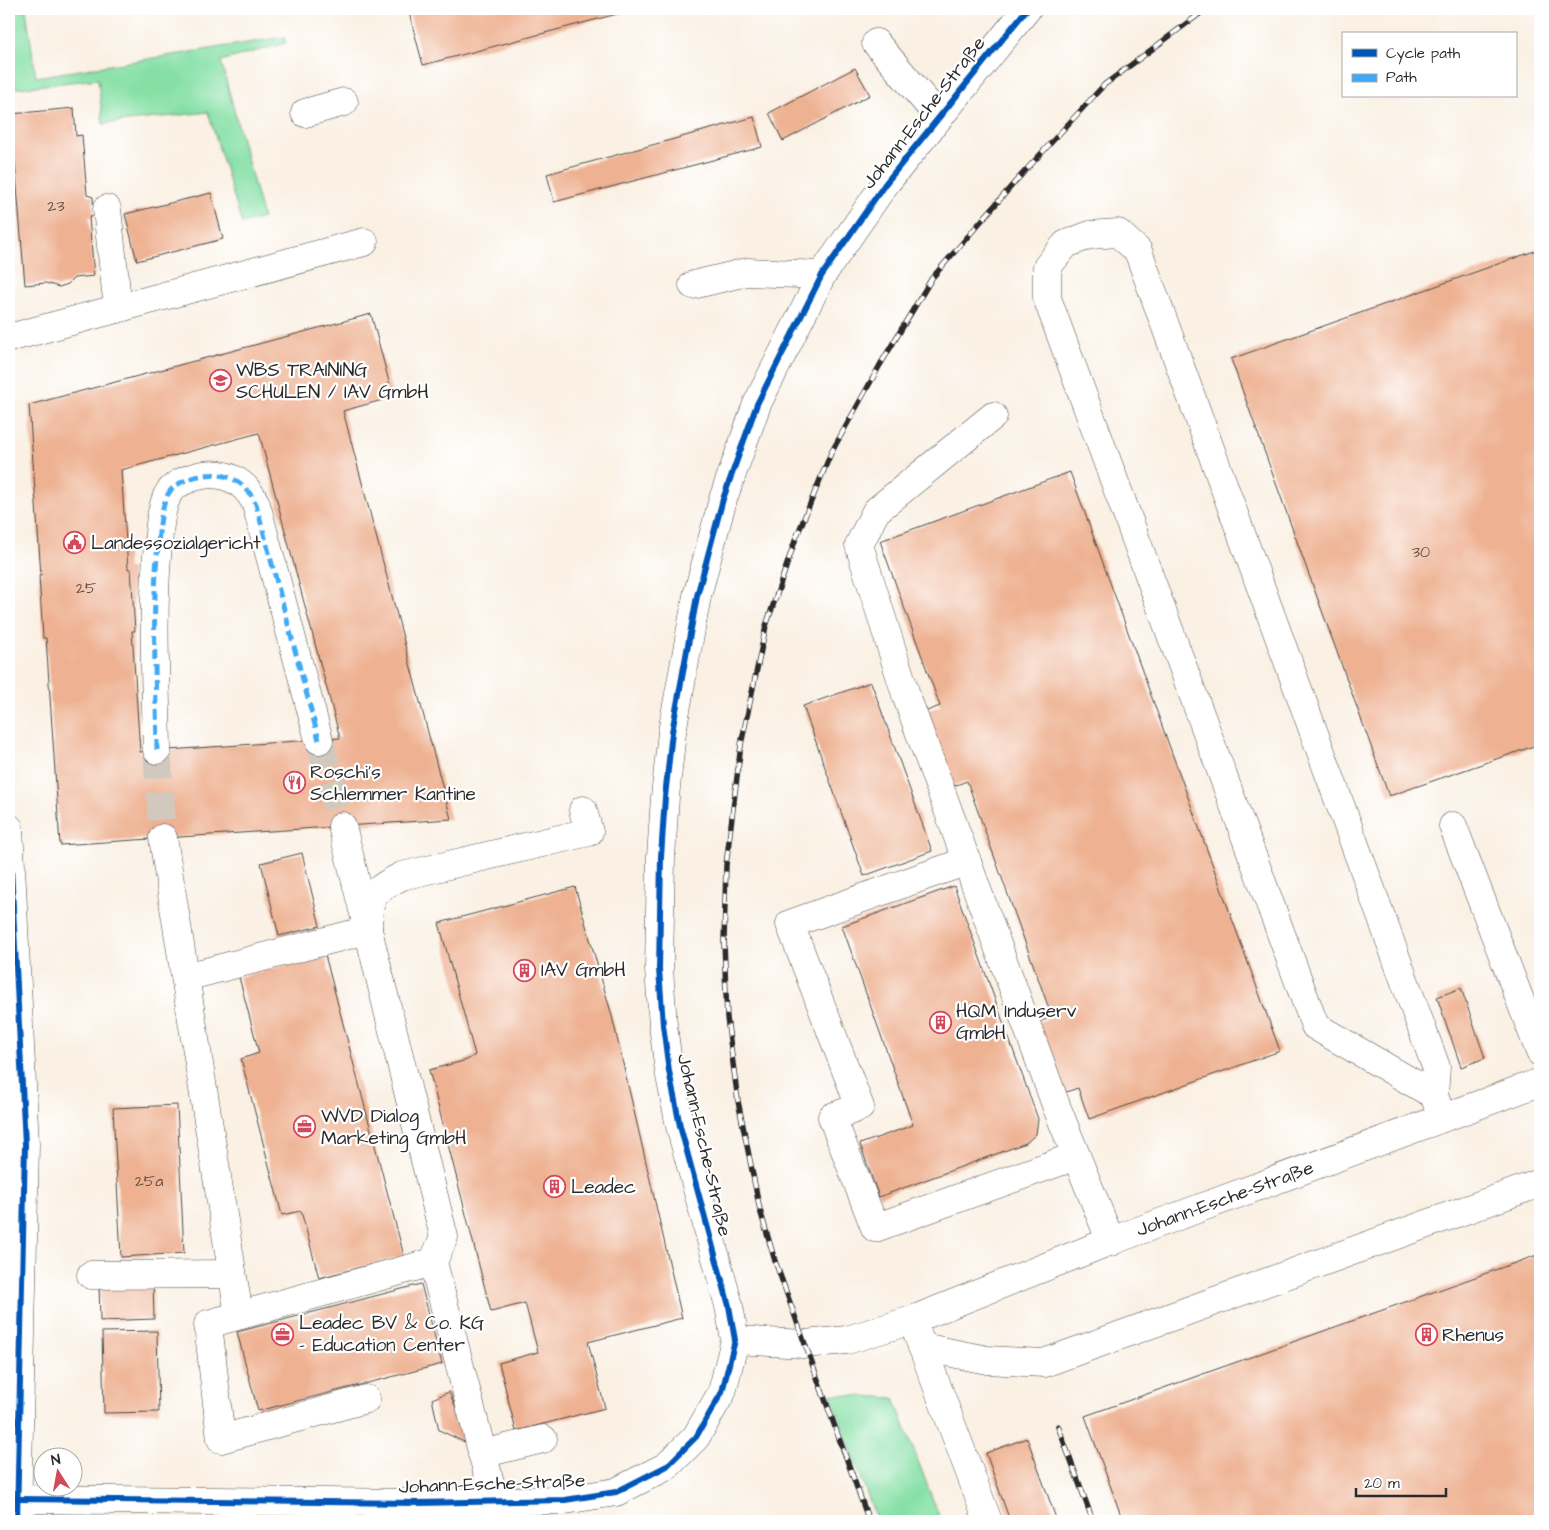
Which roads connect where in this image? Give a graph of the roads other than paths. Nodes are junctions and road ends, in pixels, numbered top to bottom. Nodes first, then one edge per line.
1 (1027, 9) edge
2 (876, 43) dead end
3 (344, 102) dead end
4 (305, 113) dead end
5 (939, 117) junction
6 (107, 209) dead end
7 (364, 242) dead end
8 (822, 275) junction
9 (693, 285) dead end
10 (118, 309) junction
11 (9, 338) edge
12 (994, 416) dead end
13 (319, 740) tunnel mouth
14 (157, 750) tunnel mouth
15 (583, 810) dead end
16 (342, 826) tunnel mouth
17 (1453, 826) dead end
18 (9, 828) edge
19 (163, 838) tunnel mouth
20 (967, 861) junction
21 (368, 930) junction
22 (186, 977) junction
23 (1540, 1052) edge
24 (1540, 1082) edge
25 (1438, 1106) junction
26 (1076, 1156) junction
27 (1540, 1183) edge
28 (1111, 1242) junction
29 (433, 1262) junction
30 (232, 1274) junction
31 (91, 1275) dead end
32 (238, 1315) junction
33 (912, 1320) junction
34 (735, 1340) junction
35 (922, 1347) junction
36 (366, 1398) dead end
37 (543, 1439) dead end
38 (482, 1454) junction
39 (495, 1502) junction
40 (17, 1510) edge
41 (212, 1511) edge
42 (422, 1512) edge
43 (988, 1521) edge

1 - 5 street, Johann-Esche-Straße
2 - 5 street
3 - 4 street
5 - 8 street, Johann-Esche-Straße
6 - 10 street
7 - 10 street
8 - 9 street
8 - 34 street, Johann-Esche-Straße
10 - 11 street
12 - 20 street
13 - 14 street
15 - 21 street
16 - 21 street
17 - 23 street
18 - 40 street
19 - 22 street
20 - 26 street
20 - 26 street
21 - 22 street
21 - 29 street
22 - 30 street
24 - 25 street, Johann-Esche-Straße
25 - 25 street
25 - 28 street, Johann-Esche-Straße
26 - 28 street
27 - 35 street
28 - 33 street, Johann-Esche-Straße
29 - 32 street
29 - 38 street
30 - 31 street
30 - 32 street
32 - 36 street
33 - 34 street, Johann-Esche-Straße
33 - 35 street
34 - 39 street, Johann-Esche-Straße
35 - 43 street
37 - 38 street
38 - 39 street
39 - 42 street, Johann-Esche-Straße
40 - 41 street, Johann-Esche-Straße
41 - 42 street, Johann-Esche-Straße

